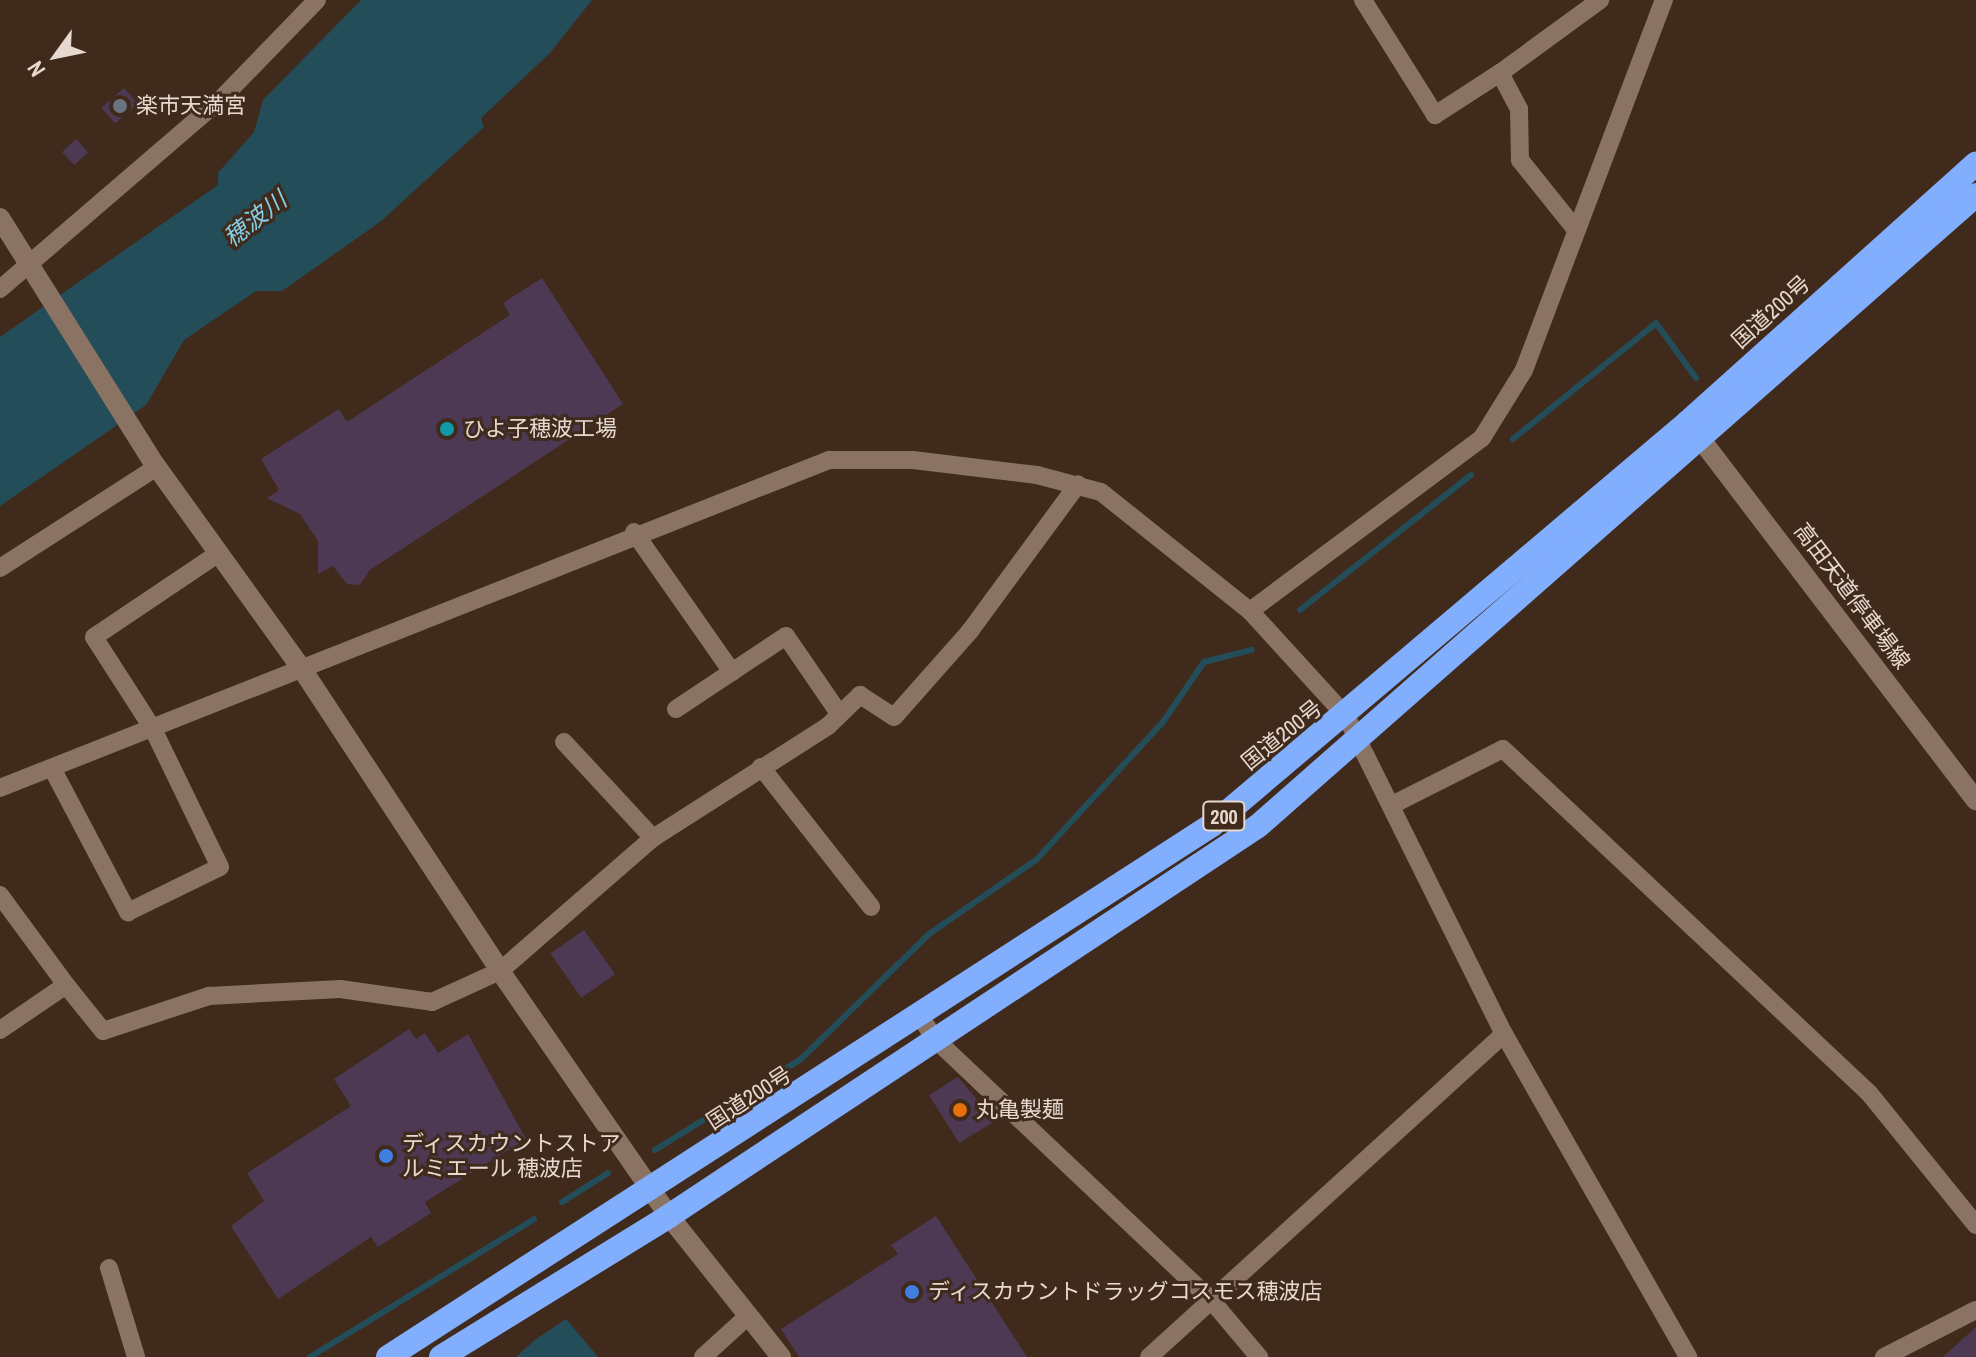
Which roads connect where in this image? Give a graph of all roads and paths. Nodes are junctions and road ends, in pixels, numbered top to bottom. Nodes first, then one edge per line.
1 (317, 0) edge
2 (1363, 0) edge
3 (1600, 0) edge
4 (1664, 0) edge
5 (1500, 73) junction
6 (1976, 164) edge
7 (1976, 195) edge
8 (0, 218) edge
9 (1576, 230) junction
10 (34, 274) junction
11 (0, 289) edge
12 (1695, 431) junction
13 (154, 463) junction
14 (1078, 484) junction
15 (634, 532) junction
16 (219, 553) junction
17 (0, 568) edge
18 (1250, 611) junction
19 (300, 666) junction
20 (732, 672) junction
21 (676, 709) dead end
22 (838, 712) junction
23 (1346, 716) junction
24 (153, 729) junction
25 (1359, 738) junction
26 (564, 742) dead end
27 (761, 767) junction
28 (53, 770) junction
29 (0, 788) edge
30 (1976, 801) edge
31 (1392, 805) junction
32 (653, 838) junction
33 (0, 895) edge
34 (871, 907) dead end
35 (500, 971) junction
36 (66, 985) junction
37 (921, 1018) junction
38 (0, 1030) edge
39 (1504, 1034) junction
40 (935, 1039) junction
41 (653, 1191) junction
42 (669, 1216) junction
43 (1976, 1225) edge
44 (109, 1268) dead end
45 (1211, 1300) junction
46 (1976, 1310) edge
47 (748, 1316) junction
48 (136, 1357) edge
49 (388, 1357) edge
50 (441, 1357) edge
51 (703, 1357) edge
52 (781, 1357) edge
53 (1149, 1357) edge
54 (1259, 1357) edge
55 (1688, 1357) edge
56 (1884, 1357) edge

1 - 10 street
2 - 5 street
3 - 5 street
4 - 9 street
5 - 9 street
6 - 12 highway, 国道200号 / 200
7 - 12 highway, 国道200号 / 200
8 - 10 street
9 - 18 street
10 - 11 street
10 - 13 street
12 - 23 highway, 国道200号 / 200
12 - 25 highway, 国道200号 / 200
12 - 30 street, 高田天道停車場線
13 - 16 street
13 - 17 street
14 - 15 street
14 - 18 street
14 - 22 street
15 - 19 street
15 - 20 street
16 - 19 street
16 - 24 street
18 - 23 street
19 - 24 street
19 - 35 street
20 - 21 street
20 - 22 street
22 - 27 street
23 - 25 street
23 - 37 highway, 国道200号 / 200
24 - 28 street
24 - 28 street
25 - 31 street
25 - 40 highway, 国道200号 / 200
26 - 32 street
27 - 32 street
27 - 34 street
28 - 29 street
31 - 39 street
31 - 43 street
32 - 35 street
33 - 36 street
35 - 36 street
35 - 41 street
36 - 38 street
37 - 40 street
37 - 41 highway, 国道200号 / 200
39 - 45 street
39 - 55 street
40 - 42 highway, 国道200号 / 200
40 - 45 street
41 - 42 street
41 - 49 highway, 国道200号 / 200
42 - 47 street
42 - 50 highway, 国道200号 / 200
44 - 48 street
45 - 53 street
45 - 54 street
46 - 56 street
47 - 51 street
47 - 52 street

